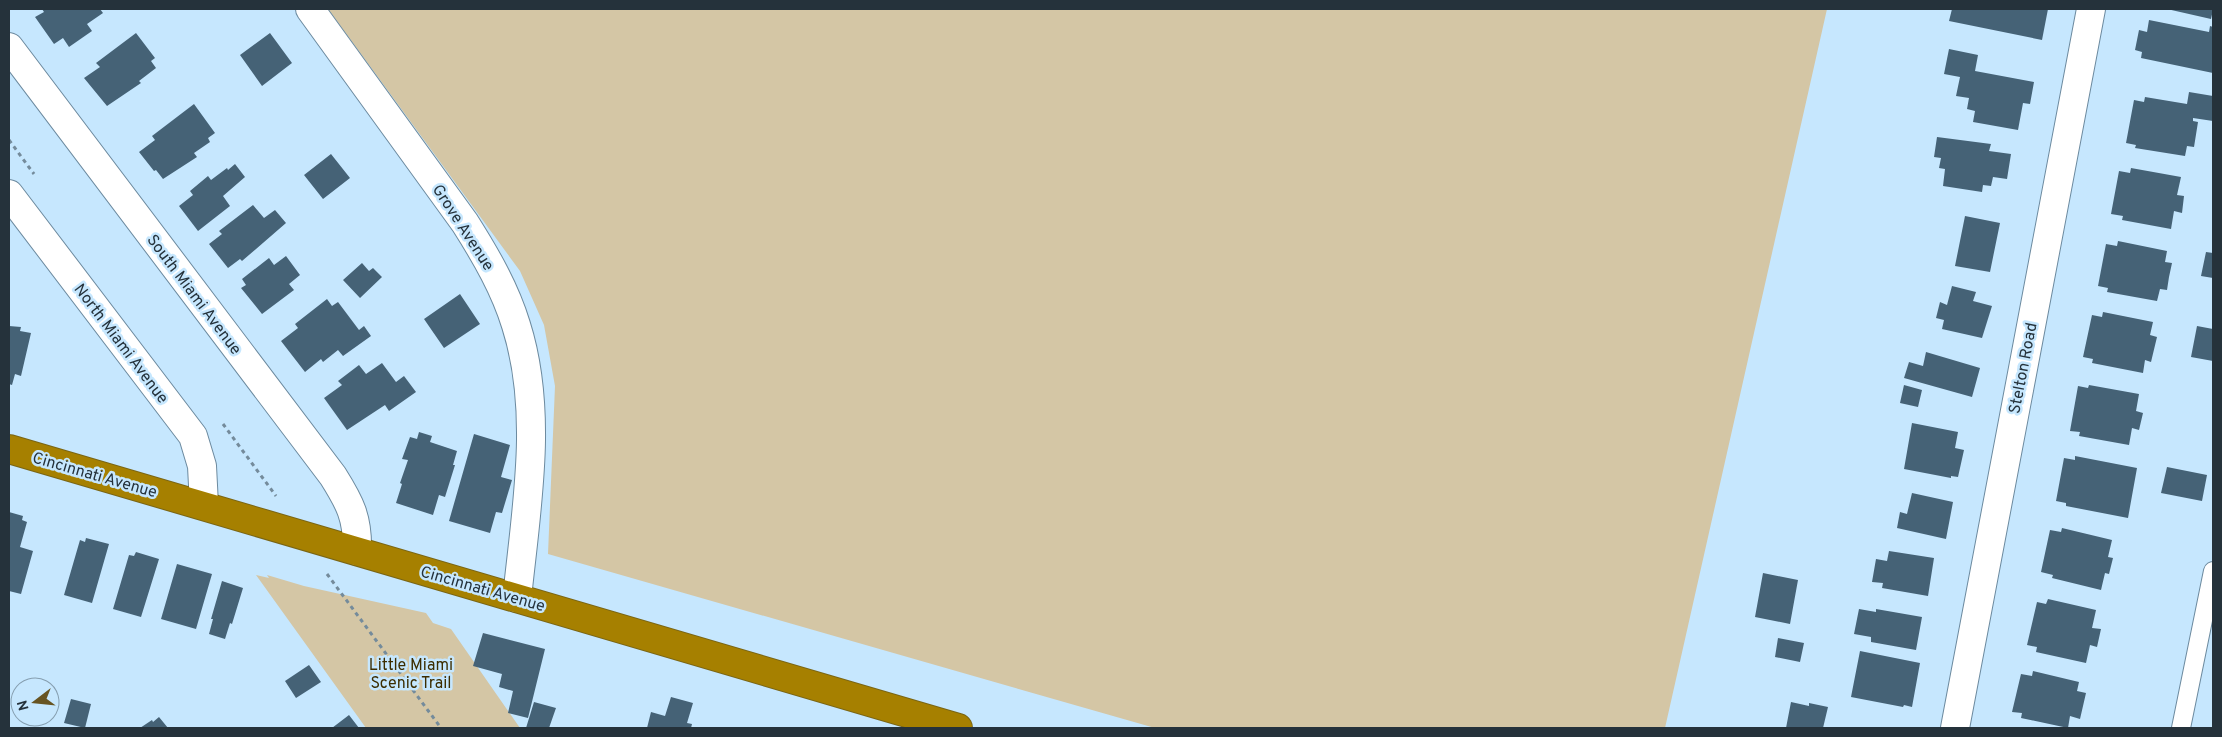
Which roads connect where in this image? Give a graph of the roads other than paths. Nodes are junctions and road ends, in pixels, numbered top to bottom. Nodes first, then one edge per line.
1 (310, 9) edge
2 (2091, 9) edge
3 (9, 47) edge
4 (9, 194) edge
5 (9, 449) edge
6 (204, 505) junction
7 (357, 551) junction
8 (2213, 571) edge
9 (517, 598) junction
10 (958, 728) edge
11 (1955, 728) edge
12 (2181, 728) edge

1 - 9 street, Grove Avenue
2 - 11 street, Stelton Road
3 - 7 street, South Miami Avenue
4 - 6 street, North Miami Avenue
5 - 6 highway, Cincinnati Avenue
6 - 7 highway, Cincinnati Avenue
7 - 9 highway, Cincinnati Avenue
8 - 12 lane
9 - 10 highway, Cincinnati Avenue

